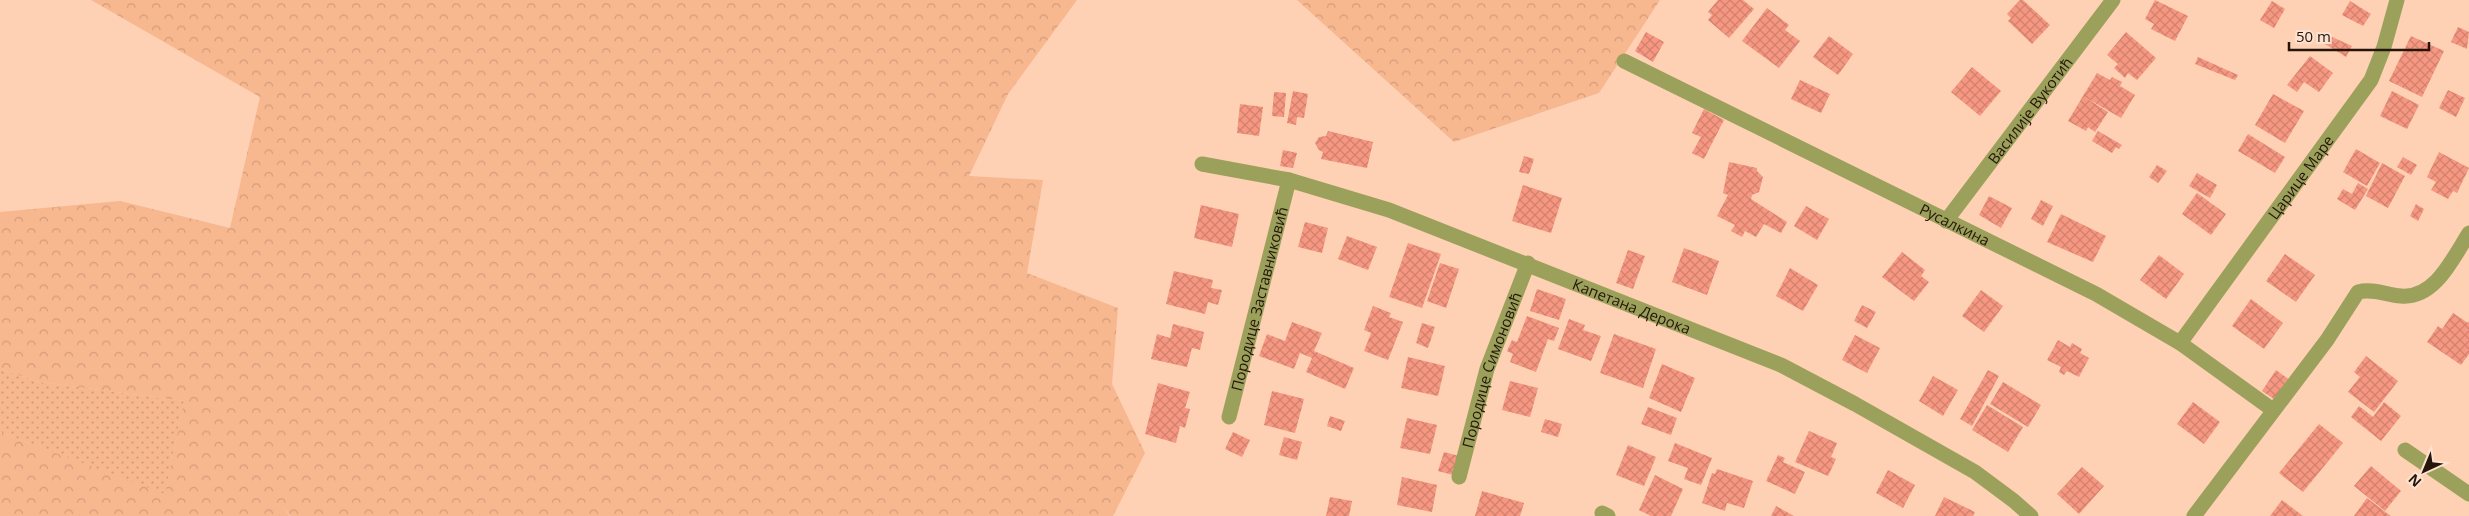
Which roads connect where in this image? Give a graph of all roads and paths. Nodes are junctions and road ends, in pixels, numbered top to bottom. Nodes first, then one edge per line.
1 (2113, 0) edge
2 (2397, 0) edge
3 (1624, 62) dead end
4 (1202, 164) dead end
5 (1289, 180) junction
6 (1946, 221) junction
7 (2469, 233) edge
8 (1528, 263) junction
9 (2180, 343) junction
10 (2273, 410) junction
11 (1229, 417) dead end
12 (2405, 450) dead end
13 (1459, 477) dead end
14 (2469, 494) edge
15 (2031, 516) edge
16 (2194, 516) edge

1 - 6 street, Василије Вукотић
2 - 9 street, Царице Маре
3 - 6 street, Русалкина
4 - 5 street, Капетана Дерока
5 - 8 street, Капетана Дерока
5 - 11 street, Породице Заставниковић
6 - 9 street, Русалкина
7 - 10 street
8 - 13 street, Породице Симоновић
8 - 15 street, Капетана Дерока
9 - 10 street, Русалкина
10 - 16 street
12 - 14 street

